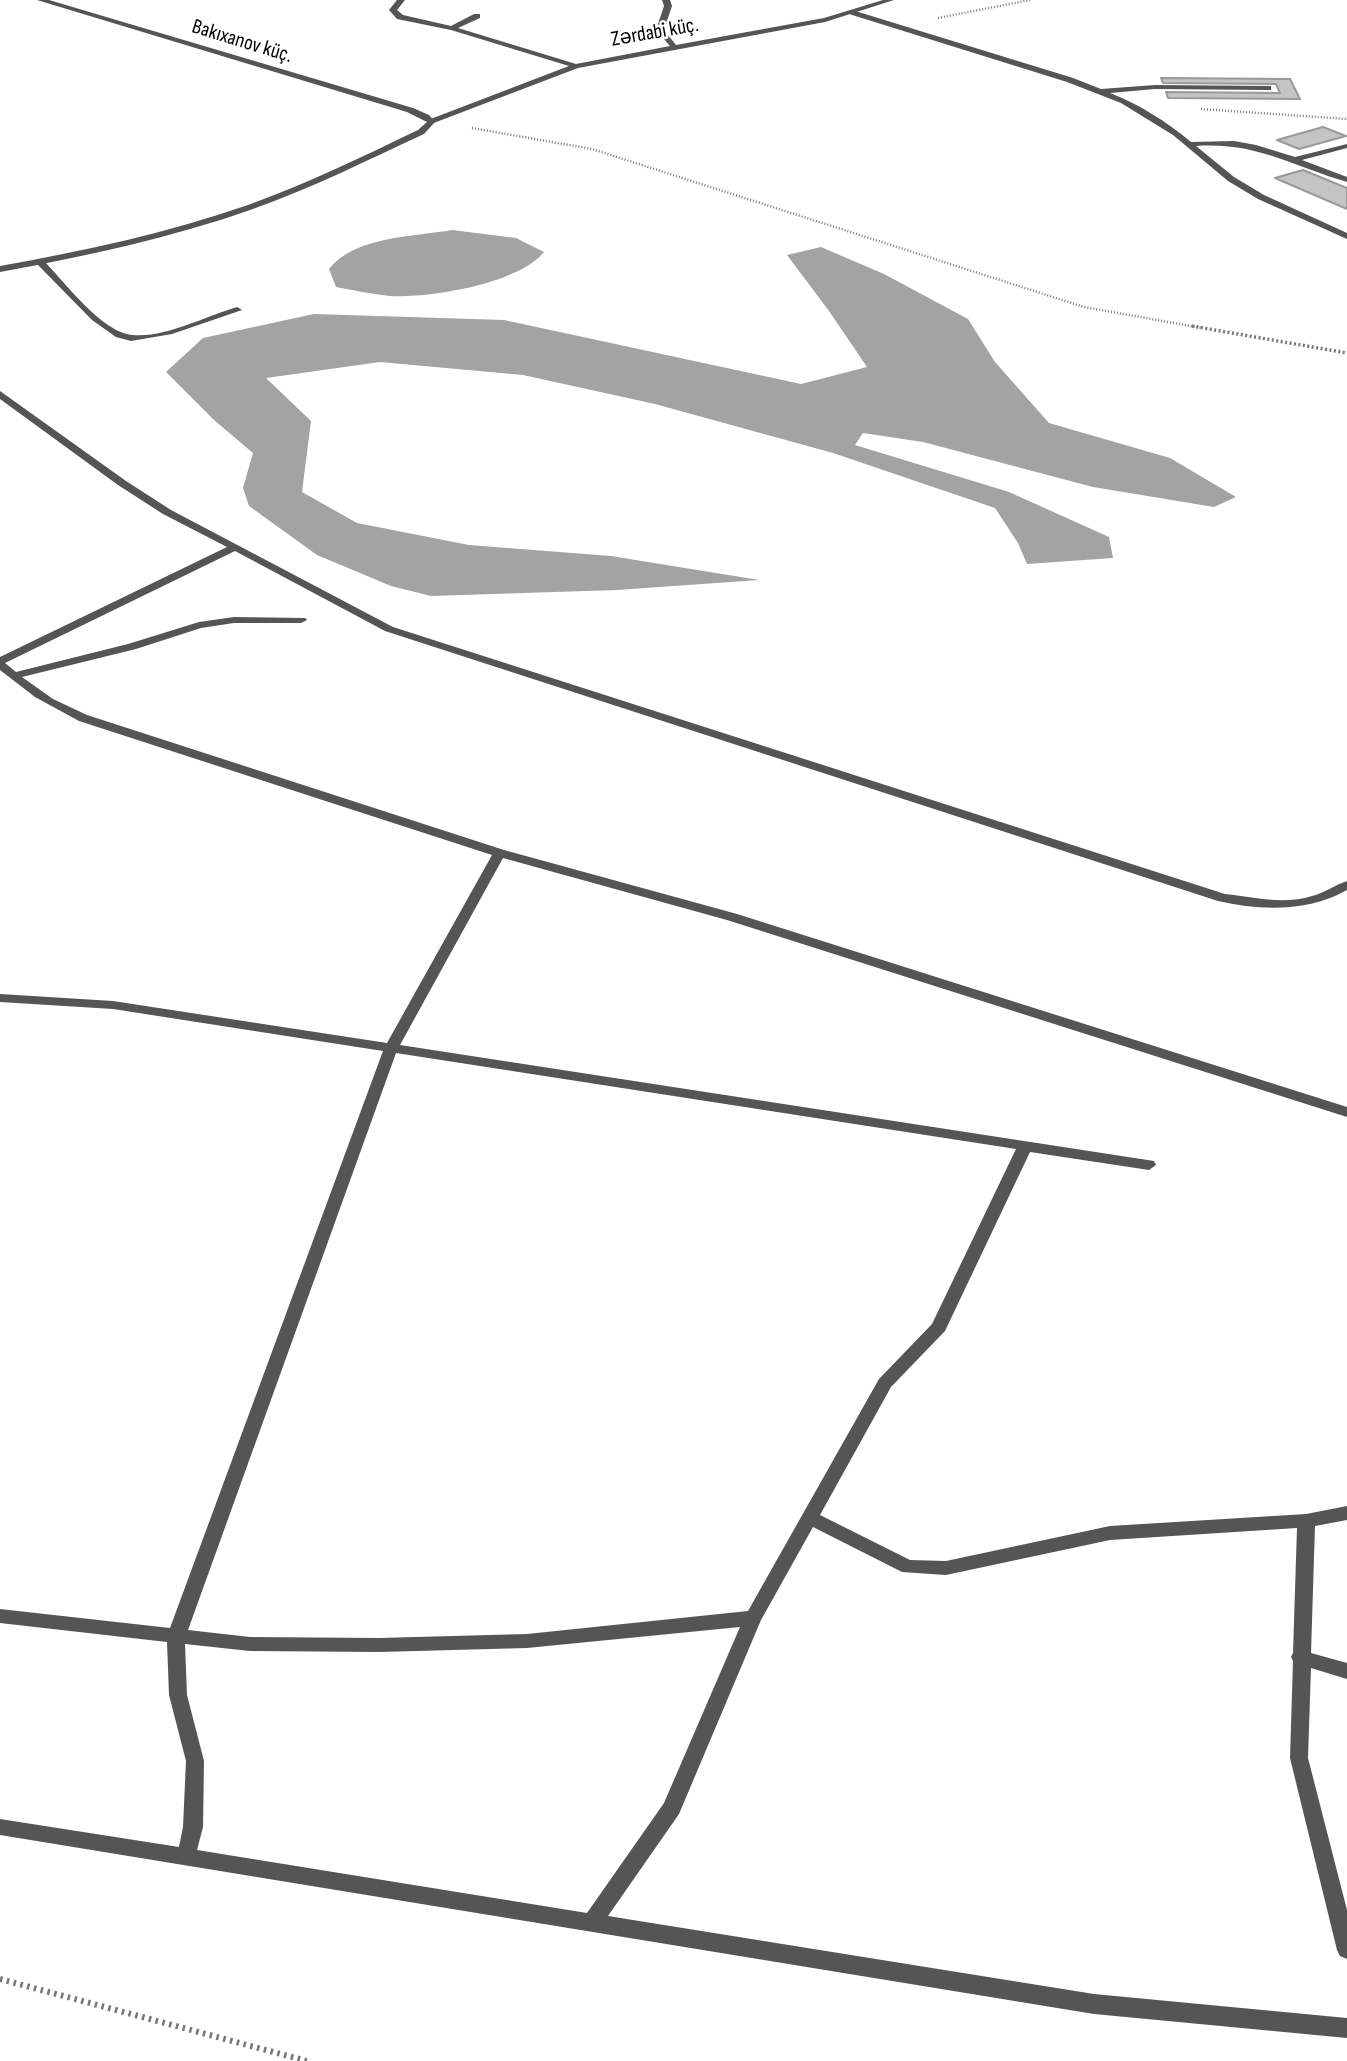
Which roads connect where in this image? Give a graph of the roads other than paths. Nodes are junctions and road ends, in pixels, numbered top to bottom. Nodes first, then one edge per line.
1 (41, 0) edge
2 (401, 0) edge
3 (666, 0) edge
4 (890, 0) edge
5 (852, 12) junction
6 (477, 16) dead end
7 (452, 28) junction
8 (674, 47) junction
9 (576, 65) junction
10 (1268, 88) dead end
11 (1103, 92) junction
12 (431, 122) junction
13 (1190, 144) junction
14 (1347, 146) edge
15 (1293, 160) junction
16 (1347, 180) edge
17 (1347, 236) edge
18 (40, 262) junction
19 (0, 269) edge
20 (237, 310) dead end
21 (0, 394) edge
22 (235, 547) junction
23 (301, 620) dead end
24 (0, 662) edge
25 (13, 676) junction
26 (499, 853) junction
27 (1347, 885) edge
28 (0, 998) edge
29 (392, 1046) junction
30 (1347, 1112) edge
31 (1026, 1145) junction
32 (1149, 1165) dead end
33 (1347, 1513) edge
34 (811, 1518) junction
35 (1306, 1521) junction
36 (0, 1616) edge
37 (753, 1618) junction
38 (176, 1637) junction
39 (1300, 1657) junction
40 (1347, 1671) edge
41 (0, 1827) edge
42 (186, 1857) junction
43 (592, 1923) junction
44 (1347, 1950) edge
45 (1347, 2028) edge

1 - 12 street, Bakıxanov küç.
2 - 7 street
3 - 8 street
4 - 5 street, Zərdabi küç.
5 - 8 street, Zərdabi küç.
5 - 11 street
6 - 7 street
7 - 9 street
8 - 9 street, Zərdabi küç.
9 - 12 street, Zərdabi küç.
10 - 11 street
11 - 13 street
12 - 18 street, Zərdabi küç.
13 - 15 street
13 - 17 street
14 - 15 street
15 - 16 street
18 - 19 street, Zərdabi küç.
18 - 20 street
21 - 22 street
22 - 24 street
22 - 27 street
23 - 25 street
24 - 25 street
25 - 26 street
26 - 29 street
26 - 30 street
28 - 29 street
29 - 31 street
29 - 38 street
31 - 32 street
31 - 34 street
33 - 35 street
34 - 35 street
34 - 37 street
35 - 39 street
36 - 38 street
37 - 38 street
37 - 43 street
38 - 42 street
39 - 40 street
39 - 44 street
41 - 42 street
42 - 43 street
43 - 45 street

